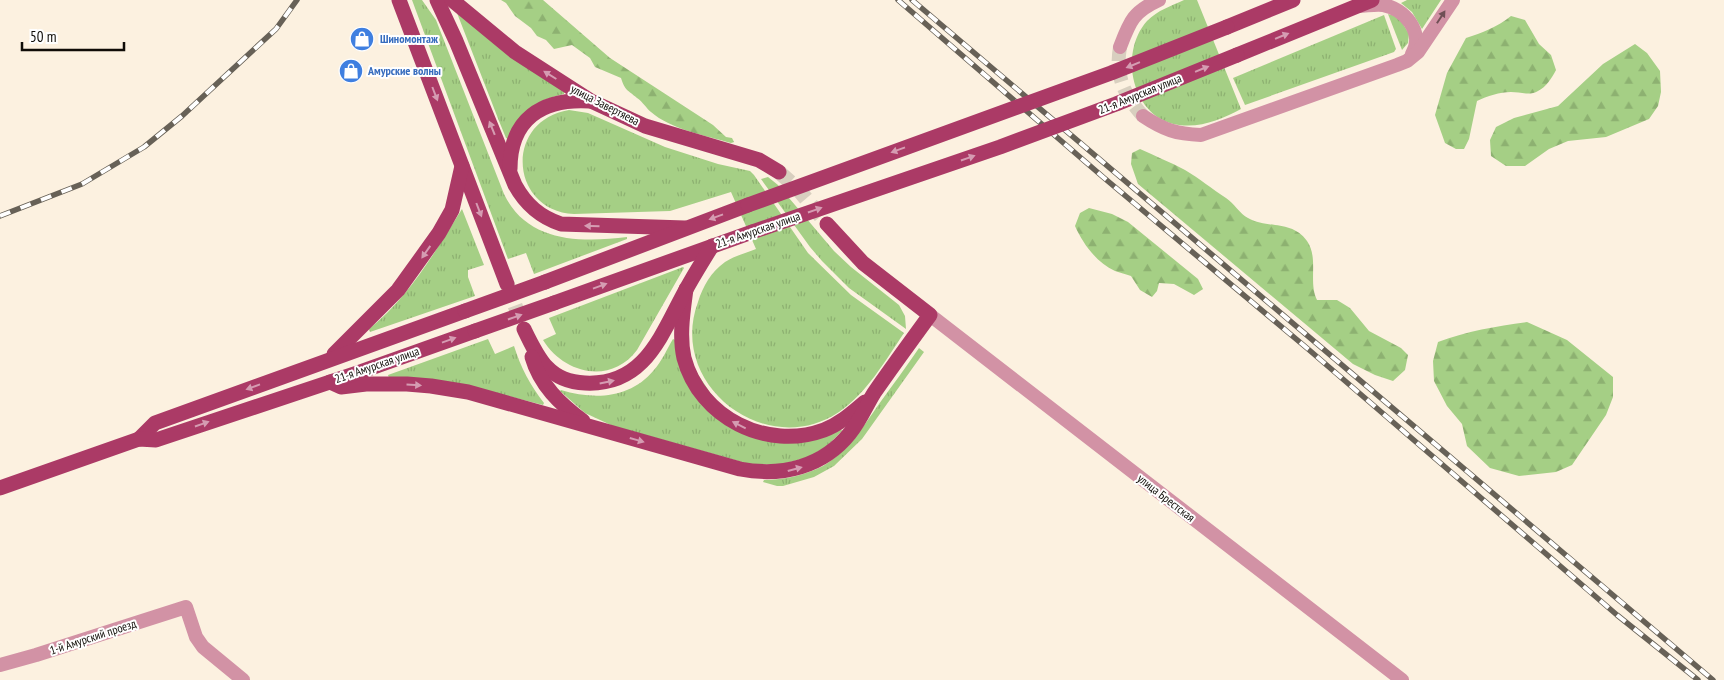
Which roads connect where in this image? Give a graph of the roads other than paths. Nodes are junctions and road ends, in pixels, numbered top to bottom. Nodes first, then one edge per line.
1 (399, 0) edge
2 (437, 0) edge
3 (452, 0) edge
4 (1159, 0) edge
5 (1293, 0) edge
6 (1372, 0) edge
7 (1453, 0) edge
8 (1356, 6) junction
9 (1120, 47) tunnel mouth
10 (1407, 61) junction
11 (591, 101) junction
12 (1143, 116) tunnel mouth
13 (462, 164) junction
14 (779, 172) tunnel mouth
15 (510, 173) junction
16 (827, 224) tunnel mouth
17 (685, 228) junction
18 (712, 246) junction
19 (507, 284) tunnel mouth
20 (686, 289) junction
21 (930, 315) junction
22 (524, 329) tunnel mouth
23 (531, 344) junction
24 (328, 360) junction
25 (330, 382) junction
26 (874, 394) junction
27 (590, 427) junction
28 (138, 439) junction
29 (0, 488) edge
30 (0, 665) edge
31 (243, 680) edge
32 (1402, 680) edge

1 -> 13 main road
15 -> 2 main road
11 -> 3 main road, улица Завертяева
4 - 9 street
5 -> 17 main road, 21-я Амурская улица, bridge
6 - 8 main road, 21-я Амурская улица
10 -> 7 street
8 - 10 street
18 -> 8 main road, 21-я Амурская улица, bridge
10 - 12 street
11 - 14 main road, улица Завертяева
11 - 15 main road
13 -> 19 main road
13 -> 24 main road
17 -> 15 main road
16 - 21 main road
17 - 24 main road, 21-я Амурская улица, bridge
18 - 20 main road
25 -> 18 main road, 21-я Амурская улица, bridge
23 -> 20 main road
26 -> 20 main road
21 - 26 main road
21 - 32 street, улица Брестская
22 - 23 main road
23 - 27 main road
24 -> 28 main road, 21-я Амурская улица
25 -> 27 main road
28 -> 25 main road, 21-я Амурская улица
27 -> 26 main road
28 - 29 main road, 21-я Амурская улица
30 - 31 street, 1-й Амурский проезд

